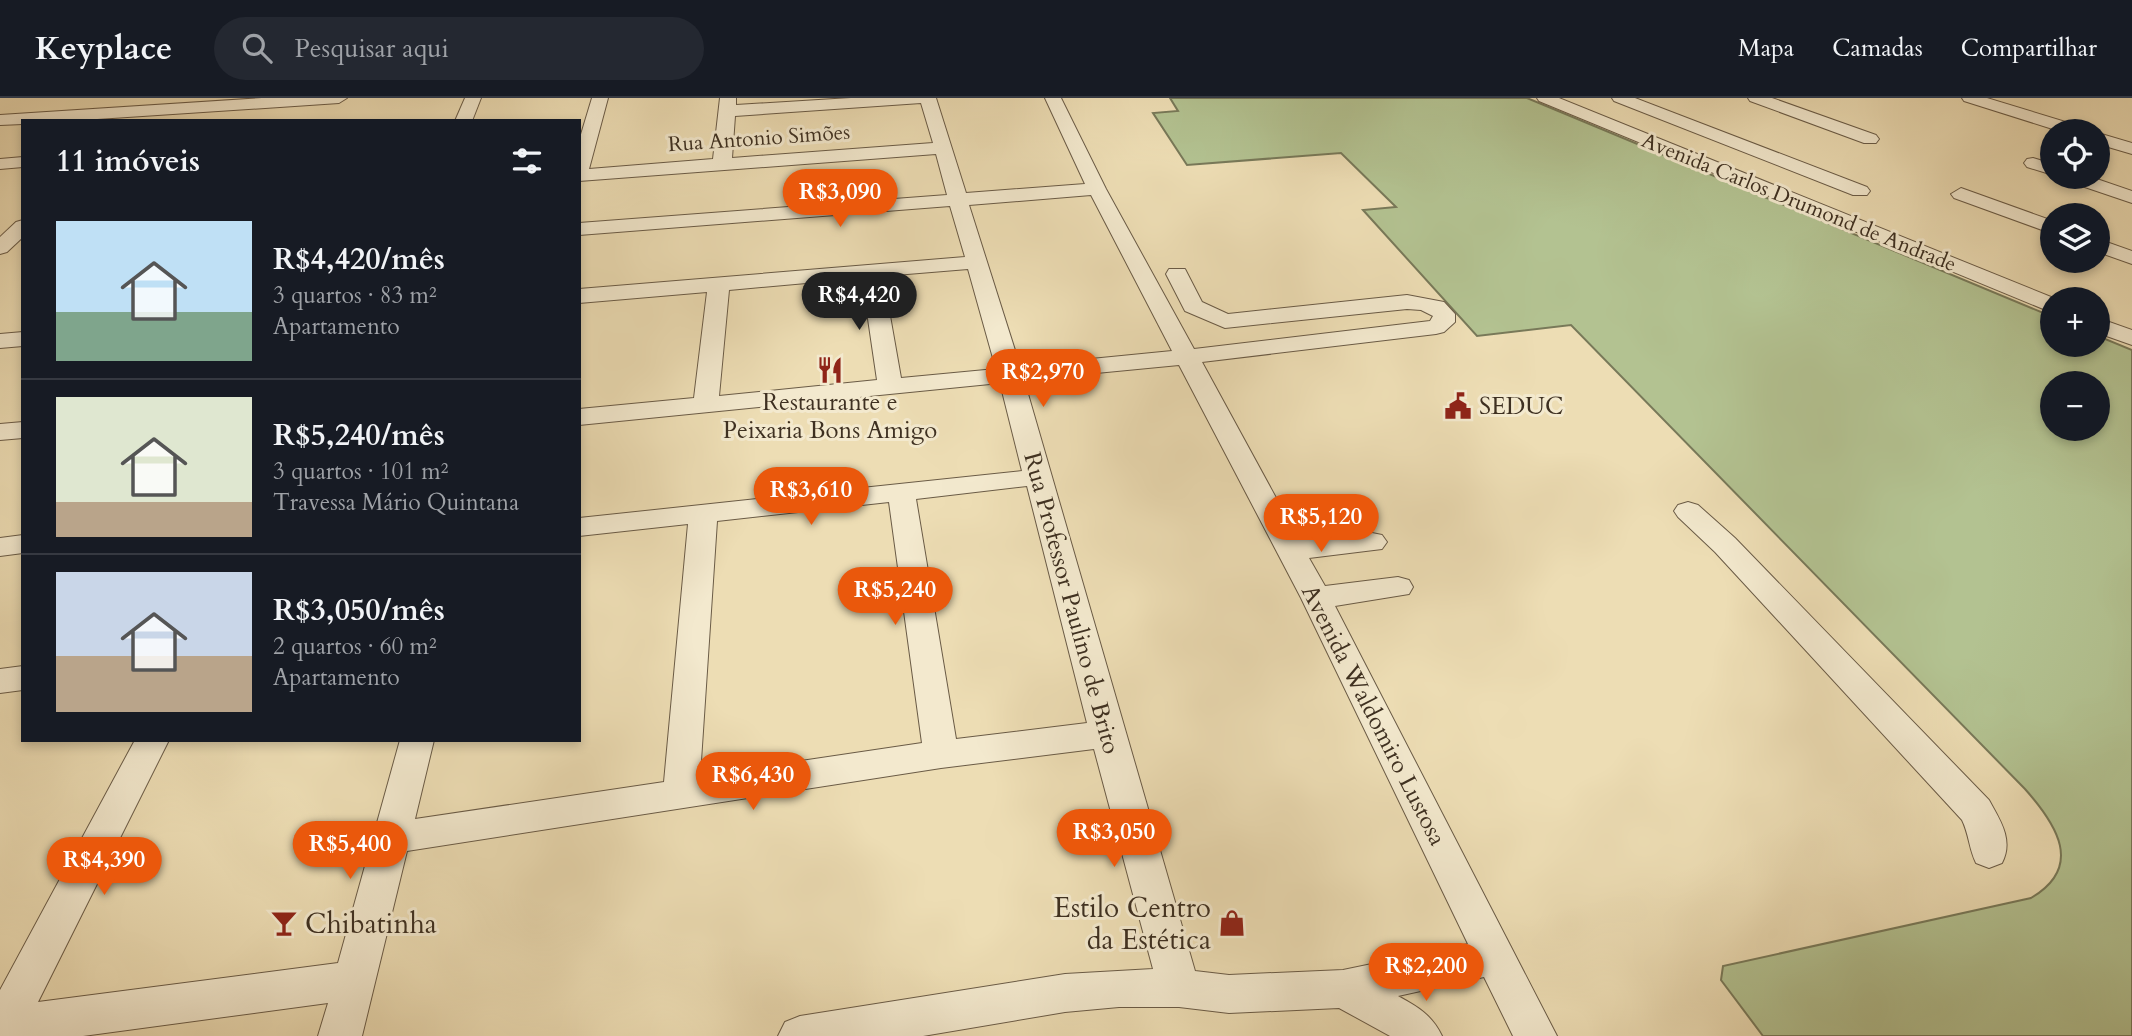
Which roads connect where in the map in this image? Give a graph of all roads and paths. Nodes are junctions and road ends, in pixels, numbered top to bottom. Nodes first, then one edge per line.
1 (21, 98) edge
2 (339, 98) edge
3 (473, 98) edge
4 (600, 98) edge
5 (927, 98) edge
6 (1053, 98) edge
7 (1545, 98) edge
8 (1620, 98) edge
9 (1756, 98) edge
10 (1970, 98) edge
11 (728, 104) edge
12 (0, 114) edge
13 (464, 119) edge
14 (0, 120) edge
15 (2040, 120) edge
16 (1870, 139) dead end
17 (2110, 142) edge
18 (941, 148) junction
19 (2132, 149) edge
20 (21, 162) edge
21 (722, 163) junction
22 (2034, 163) dead end
23 (0, 164) edge
24 (2040, 165) edge
25 (581, 167) edge
26 (581, 174) edge
27 (1097, 189) junction
28 (2109, 189) edge
29 (1860, 191) dead end
30 (1961, 194) dead end
31 (2132, 197) edge
32 (957, 200) junction
33 (2040, 223) edge
34 (21, 229) edge
35 (581, 229) edge
36 (0, 248) edge
37 (2110, 250) edge
38 (2132, 258) edge
39 (975, 262) junction
40 (871, 270) junction
41 (1177, 274) dead end
42 (719, 283) junction
43 (581, 296) edge
44 (2040, 301) edge
45 (1225, 321) junction
46 (2110, 330) edge
47 (2132, 338) edge
48 (21, 339) edge
49 (0, 341) edge
50 (1232, 352) junction
51 (1187, 357) junction
52 (1010, 374) junction
53 (890, 387) junction
54 (706, 404) junction
55 (581, 418) edge
56 (21, 430) edge
57 (0, 432) edge
58 (1038, 477) junction
59 (901, 492) junction
60 (1688, 511) dead end
61 (703, 515) junction
62 (581, 527) edge
63 (1372, 542) dead end
64 (21, 544) edge
65 (0, 547) edge
66 (1291, 550) junction
67 (1398, 587) dead end
68 (1316, 598) junction
69 (21, 678) edge
70 (0, 681) edge
71 (1107, 734) junction
72 (151, 742) edge
73 (416, 742) edge
74 (941, 754) junction
75 (681, 794) junction
76 (392, 838) junction
77 (1989, 852) dead end
78 (1496, 956) junction
79 (355, 980) junction
80 (1179, 988) junction
81 (1343, 989) junction
82 (1, 1029) edge
83 (340, 1036) edge
84 (800, 1036) edge
85 (1420, 1036) edge
86 (1535, 1036) edge

1 - 12 street
2 - 14 street
3 - 13 street
4 - 25 street
5 - 11 street
5 - 18 street, Rua Professor Paulino de Brito
6 - 27 street, Avenida Waldomiro Lustosa
7 - 44 street, Avenida Carlos Drumond de Andrade
8 - 29 street
9 - 16 street
10 - 15 street
11 - 21 street
17 - 19 street
18 - 21 street, Rua Antonio Simões
18 - 32 street, Rua Professor Paulino de Brito
20 - 23 street
21 - 26 street, Rua Antonio Simões
22 - 24 street
27 - 32 street
27 - 51 street, Avenida Waldomiro Lustosa
28 - 31 street
30 - 33 street
32 - 35 street
32 - 39 street, Rua Professor Paulino de Brito
34 - 36 street
37 - 38 street
39 - 40 street
39 - 52 street, Rua Professor Paulino de Brito
40 - 42 street
40 - 53 street
41 - 45 street
42 - 43 street
42 - 54 street
45 - 50 street
45 - 50 street
46 - 47 street
48 - 49 street
50 - 51 street
51 - 52 street
51 - 66 street, Avenida Waldomiro Lustosa
52 - 53 street
52 - 58 street, Rua Professor Paulino de Brito
53 - 54 street
54 - 55 street
56 - 57 street
58 - 59 street
58 - 71 street, Rua Professor Paulino de Brito
59 - 61 street
59 - 74 street
60 - 77 street
61 - 62 street
61 - 75 street
63 - 66 street
64 - 65 street
66 - 68 street, Avenida Waldomiro Lustosa
67 - 68 street
68 - 78 street, Avenida Waldomiro Lustosa
69 - 70 street
71 - 74 street
71 - 80 street, Rua Professor Paulino de Brito
72 - 82 street
73 - 76 street
74 - 75 street
75 - 76 street
76 - 79 street
78 - 81 street
78 - 86 street, Avenida Waldomiro Lustosa
79 - 82 street
79 - 83 street
80 - 81 street
80 - 84 street
81 - 85 street

